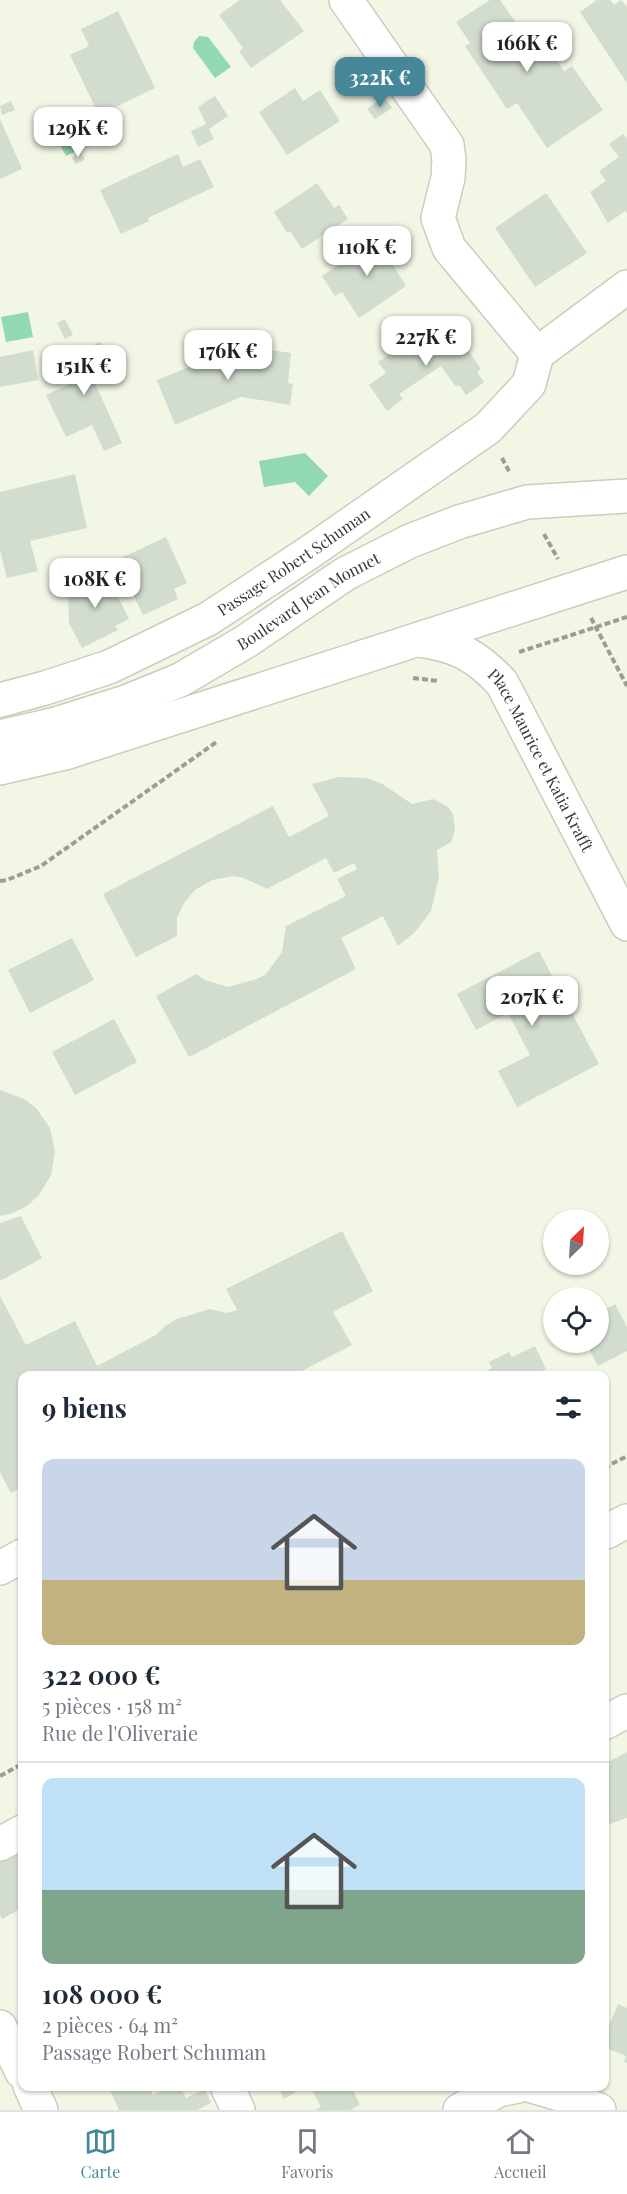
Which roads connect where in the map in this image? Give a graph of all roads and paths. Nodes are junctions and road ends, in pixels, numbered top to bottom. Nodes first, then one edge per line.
1 (346, 0) edge
2 (627, 287) edge
3 (537, 354) junction
4 (627, 496) edge
5 (627, 572) edge
6 (418, 640) junction
7 (412, 678) dead end
8 (447, 683) dead end
9 (0, 699) edge
10 (0, 737) edge
11 (222, 738) dead end
12 (0, 768) edge
13 (0, 881) edge
14 (627, 924) edge
15 (627, 1456) edge
16 (609, 1465) edge
17 (627, 1521) edge
18 (609, 1530) edge
19 (18, 1558) edge
20 (0, 1568) edge
21 (627, 1711) edge
22 (609, 1720) edge
23 (18, 1766) edge
24 (0, 1776) edge
25 (18, 1834) edge
26 (0, 1844) edge
27 (0, 2027) edge
28 (18, 2064) edge
29 (32, 2091) edge
30 (229, 2091) edge
31 (497, 2091) edge
32 (549, 2091) edge
33 (41, 2110) edge
34 (238, 2110) edge
35 (460, 2110) edge
36 (600, 2110) edge

1 - 3 street
2 - 3 street
3 - 9 street, Passage Robert Schuman
4 - 10 street, Boulevard Jean Monnet
5 - 6 street
6 - 12 street
6 - 14 street, Place Maurice et Katia Krafft
7 - 8 path
11 - 13 path
15 - 16 path
17 - 18 street
19 - 20 street
21 - 22 street
23 - 24 path
25 - 26 street
27 - 28 street
29 - 33 street
30 - 34 street
31 - 35 street
32 - 36 street

